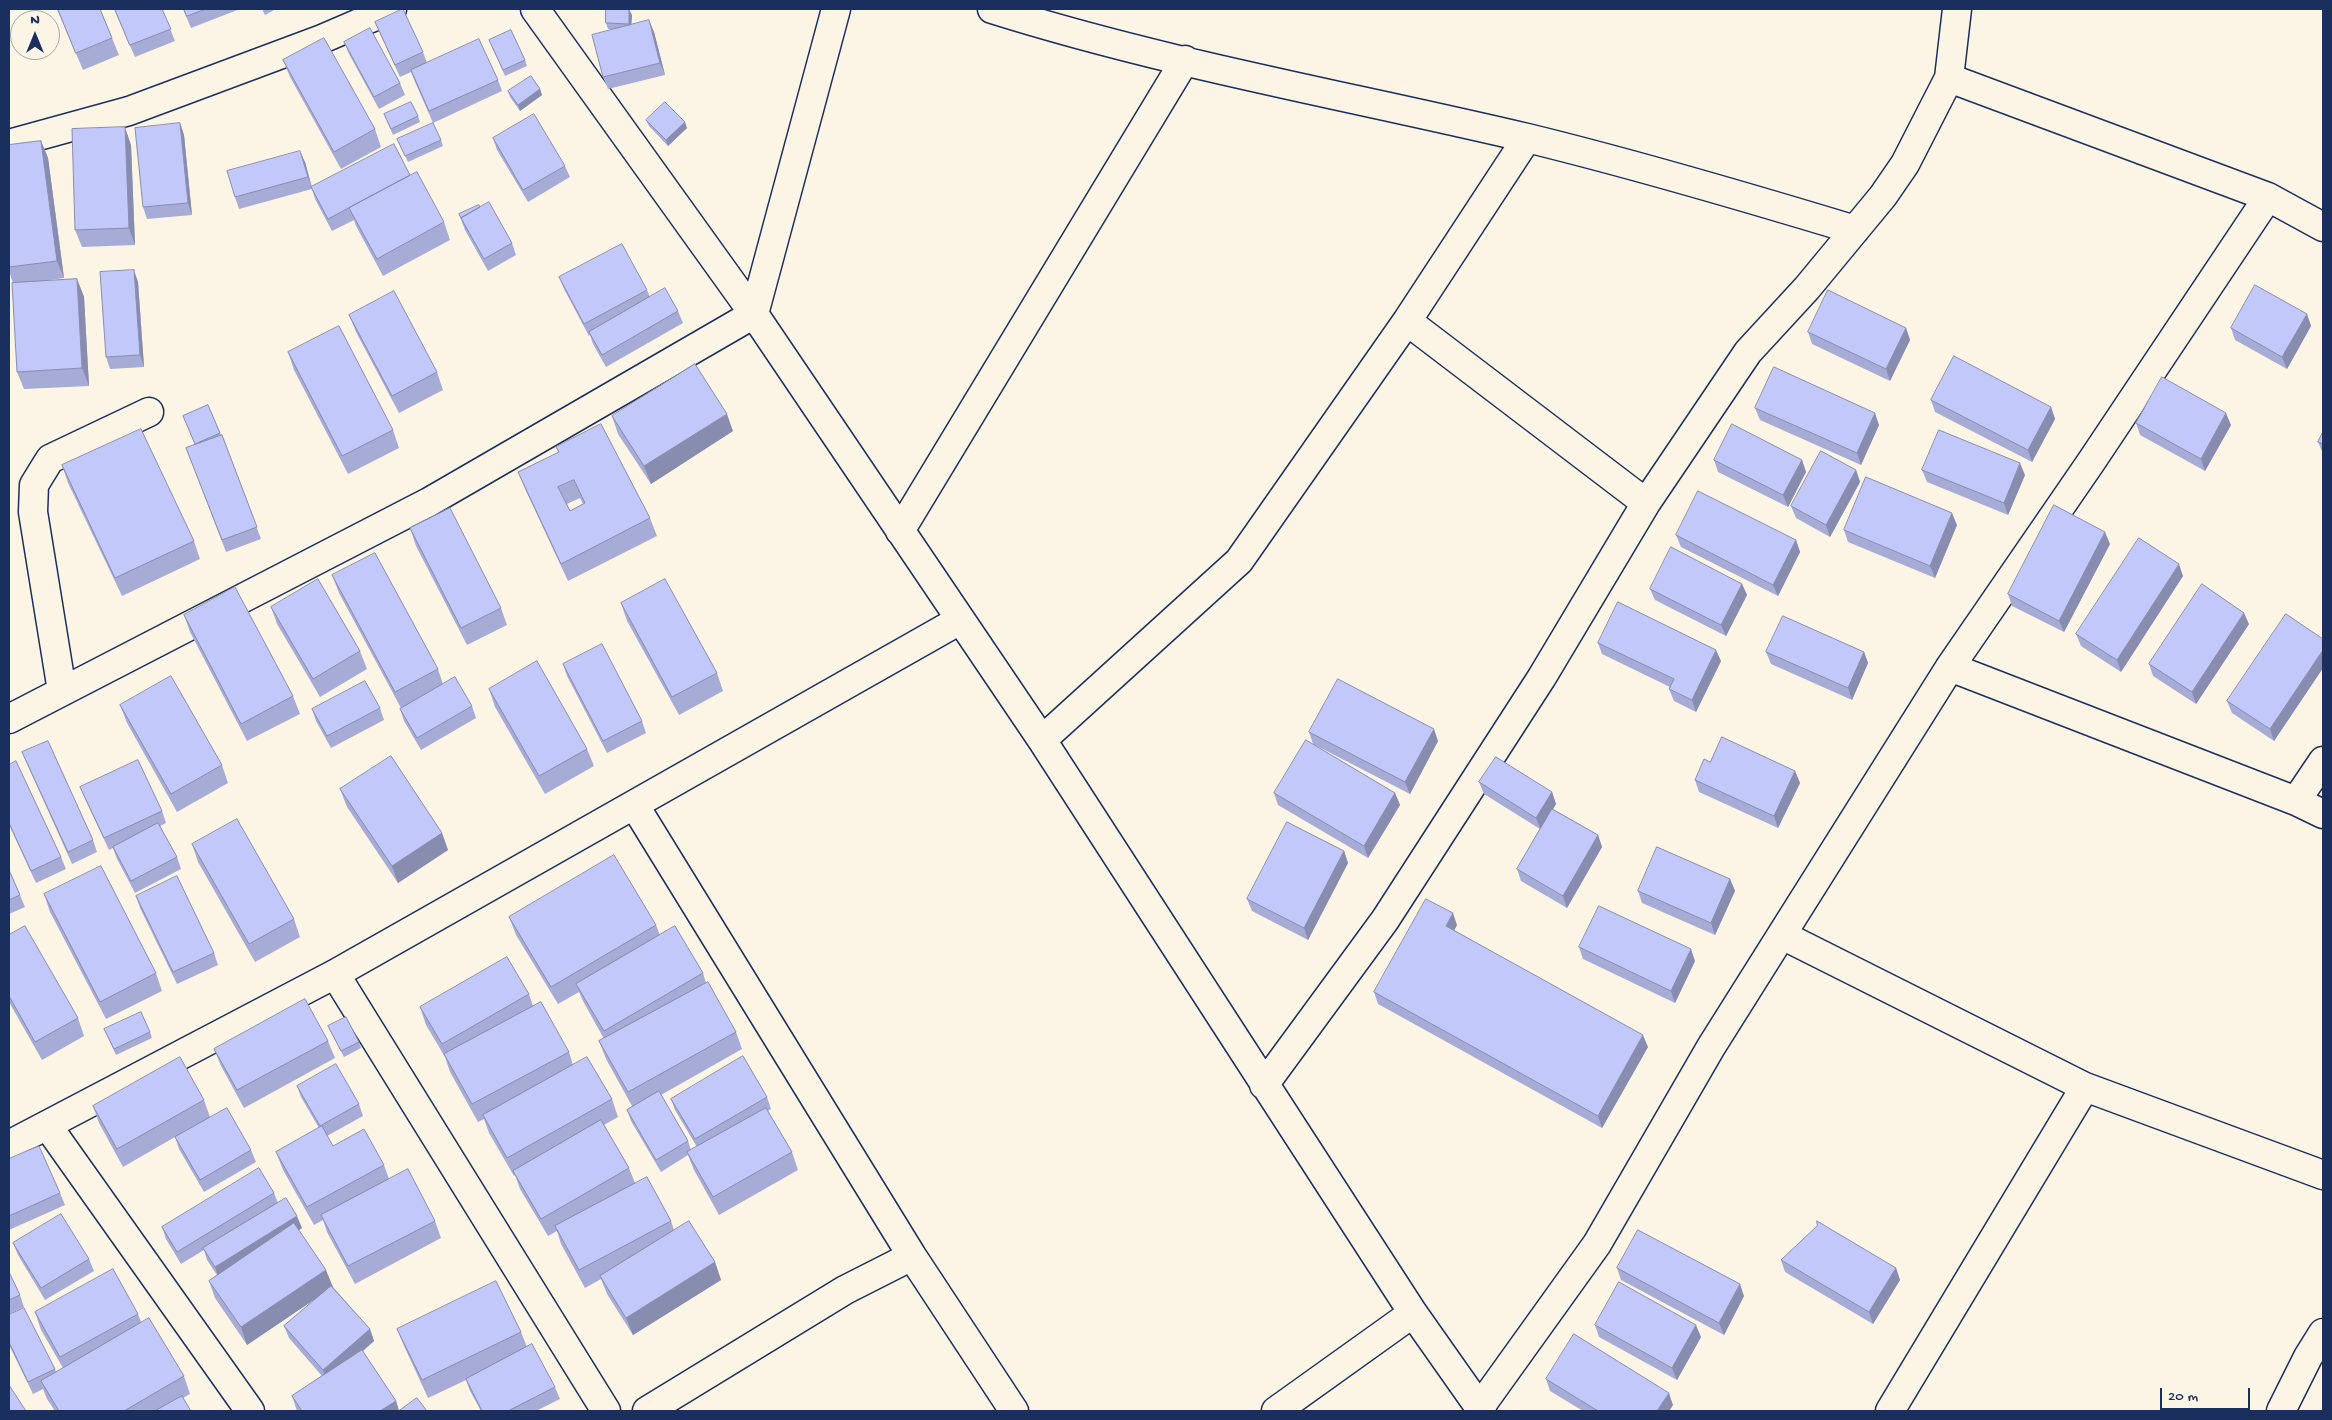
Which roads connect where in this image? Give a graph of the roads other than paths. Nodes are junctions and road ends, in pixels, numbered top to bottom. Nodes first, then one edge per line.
1 (392, 9) edge
2 (535, 9) edge
3 (836, 9) edge
4 (992, 9) edge
5 (1957, 9) edge
6 (1185, 60) junction
7 (1949, 78) junction
8 (1527, 138) junction
9 (9, 144) edge
10 (2268, 196) junction
11 (2323, 227) edge
12 (1855, 230) junction
13 (754, 314) junction
14 (1407, 321) junction
15 (149, 412) dead end
16 (1646, 503) junction
17 (900, 531) junction
18 (960, 620) junction
19 (1950, 667) junction
20 (62, 690) junction
21 (9, 719) edge
22 (1042, 740) junction
23 (2323, 760) edge
24 (2296, 801) junction
25 (635, 806) junction
26 (2323, 814) edge
27 (1782, 935) junction
28 (335, 974) junction
29 (1264, 1085) junction
30 (2085, 1087) junction
31 (47, 1126) junction
32 (9, 1145) edge
33 (2323, 1175) edge
34 (912, 1256) junction
35 (1413, 1313) junction
36 (2323, 1333) edge
37 (1481, 1409) edge
38 (250, 1411) edge
39 (606, 1411) edge
40 (647, 1411) edge
41 (1014, 1411) edge
42 (1276, 1411) edge
43 (1890, 1411) edge
44 (2281, 1411) edge

1 - 9 street
2 - 13 street
3 - 13 street
4 - 6 street
5 - 7 street
6 - 8 street
6 - 17 street
7 - 10 street
7 - 12 street
8 - 12 street
8 - 14 street
10 - 11 street
10 - 19 street
12 - 16 street
13 - 17 street
13 - 20 street
14 - 16 street
14 - 22 street
15 - 20 street
16 - 29 street
17 - 18 street
18 - 22 street
18 - 25 street
19 - 24 street
19 - 27 street
20 - 21 street
22 - 29 street
23 - 24 street
24 - 26 street
25 - 28 street
25 - 34 street
27 - 30 street
27 - 37 street
28 - 31 street
28 - 39 street
29 - 35 street
30 - 33 street
30 - 43 street
31 - 32 street
31 - 38 street
34 - 40 street
34 - 41 street
35 - 37 street
35 - 42 street
36 - 44 street

